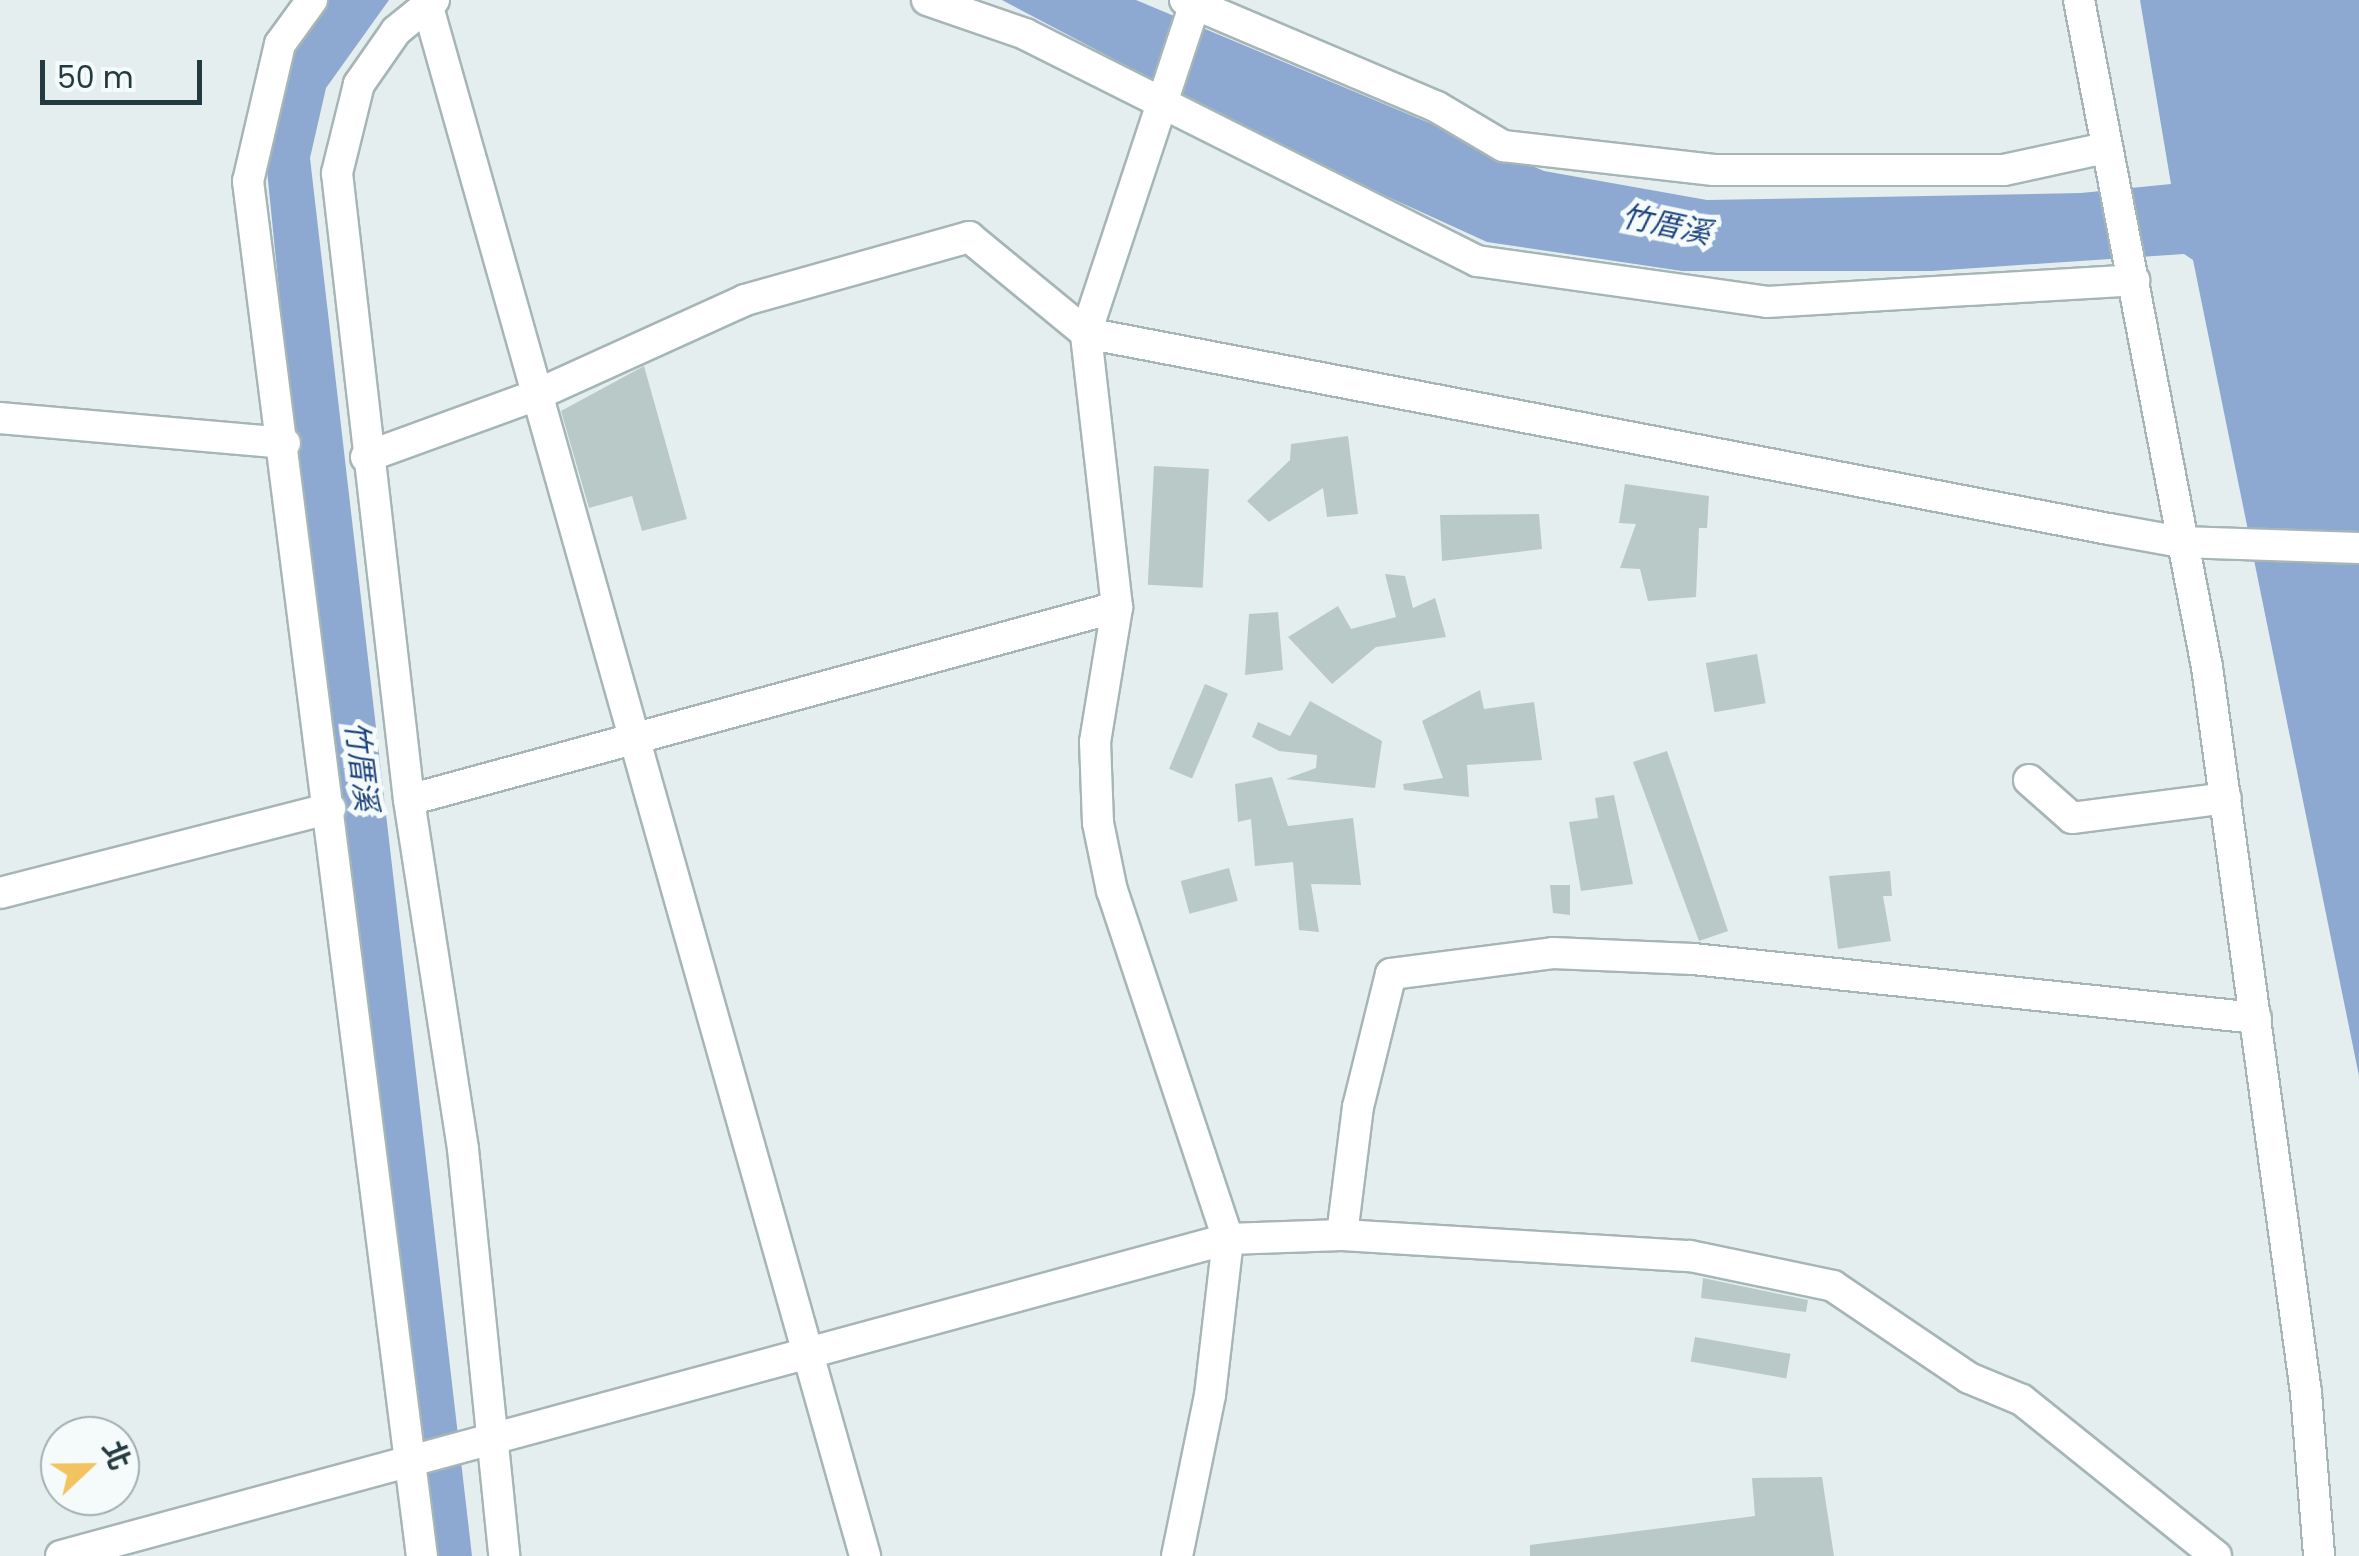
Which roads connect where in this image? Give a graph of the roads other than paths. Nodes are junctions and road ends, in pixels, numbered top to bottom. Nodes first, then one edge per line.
1 (312, 0) edge
2 (927, 0) edge
3 (2078, 0) edge
4 (429, 1) edge
5 (1192, 1) edge
6 (1158, 99) junction
7 (2105, 148) junction
8 (2134, 280) junction
9 (1086, 333) junction
10 (536, 396) junction
11 (0, 418) edge
12 (285, 443) junction
13 (366, 457) junction
14 (2181, 542) junction
15 (2359, 548) edge
16 (1117, 607) junction
17 (636, 737) junction
18 (2030, 780) dead end
19 (2226, 798) junction
20 (409, 800) junction
21 (330, 808) junction
22 (0, 893) edge
23 (2256, 1018) junction
24 (1342, 1235) junction
25 (1228, 1239) junction
26 (810, 1355) junction
27 (494, 1434) junction
28 (408, 1458) junction
29 (61, 1556) edge
30 (422, 1556) edge
31 (504, 1556) edge
32 (865, 1556) edge
33 (1177, 1556) edge
34 (2216, 1556) edge
35 (2319, 1556) edge

1 - 12 street
2 - 6 street
3 - 7 street
4 - 10 street
4 - 13 street
5 - 6 street
5 - 7 street
6 - 8 street
6 - 9 street
7 - 8 street
8 - 14 street
9 - 10 street
9 - 14 street
9 - 16 street
10 - 13 street
10 - 17 street
11 - 12 street
12 - 21 street
13 - 20 street
14 - 15 street
14 - 19 street
16 - 17 street
16 - 25 street
17 - 20 street
17 - 26 street
18 - 19 street
19 - 23 street
20 - 27 street
21 - 22 street
21 - 28 street
23 - 24 street
23 - 35 street
24 - 25 street
24 - 34 street
25 - 26 street
25 - 33 street
26 - 27 street
26 - 32 street
27 - 28 street
27 - 31 street
28 - 29 street
28 - 30 street

